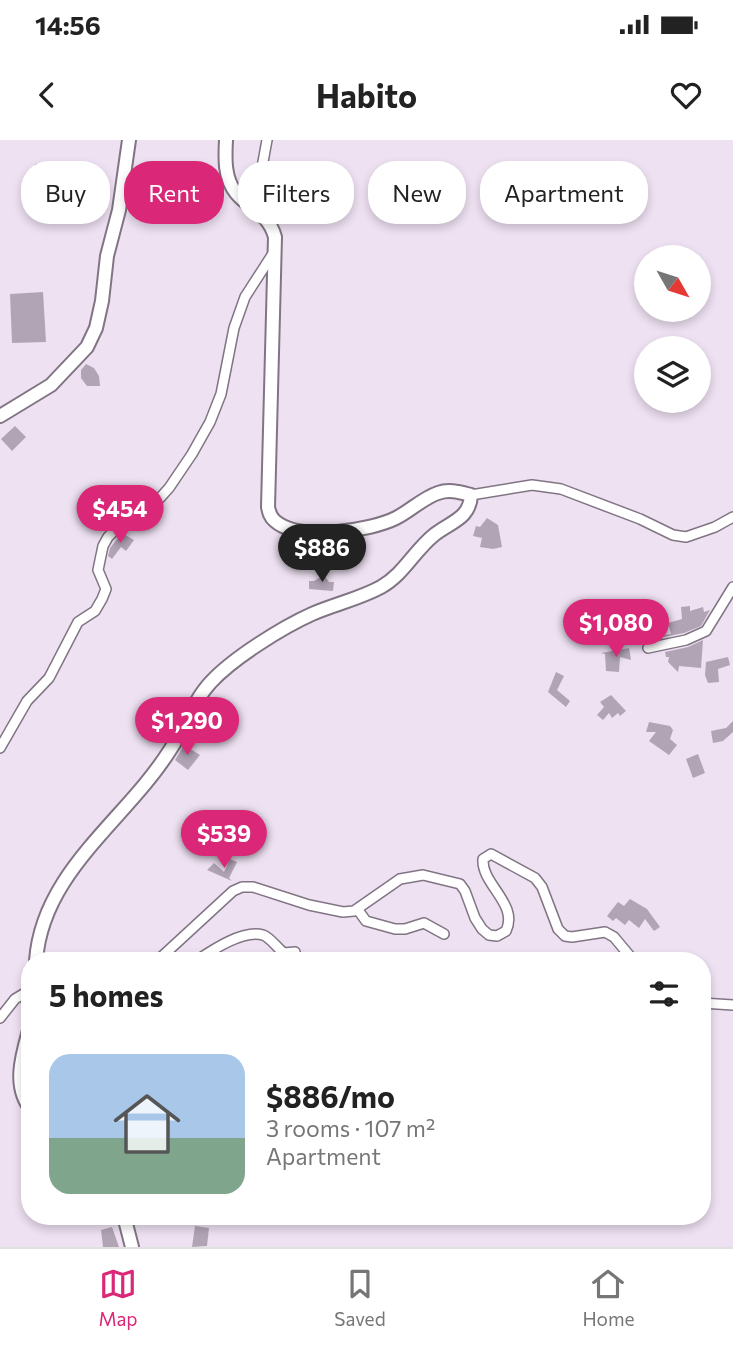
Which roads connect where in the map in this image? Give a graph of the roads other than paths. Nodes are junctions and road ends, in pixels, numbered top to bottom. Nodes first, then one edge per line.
1 (129, 140) edge
2 (226, 140) edge
3 (267, 140) edge
4 (263, 161) edge
5 (238, 195) edge
6 (270, 224) edge
7 (275, 251) junction
8 (0, 416) edge
9 (471, 495) junction
10 (733, 517) edge
11 (733, 587) edge
12 (648, 648) dead end
13 (0, 748) edge
14 (358, 910) junction
15 (444, 934) dead end
16 (37, 952) edge
17 (167, 952) edge
18 (211, 952) edge
19 (283, 952) edge
20 (626, 952) edge
21 (21, 995) edge
22 (711, 1004) edge
23 (733, 1005) edge
24 (0, 1018) edge
25 (21, 1058) edge
26 (21, 1083) edge
27 (127, 1225) edge
28 (132, 1247) edge

1 - 8 street
2 - 5 street
3 - 4 street
6 - 7 street
7 - 9 street
7 - 13 street
9 - 10 street
9 - 16 street
11 - 12 street
14 - 15 street
14 - 17 street
14 - 20 street
18 - 19 street
21 - 24 street
22 - 23 street
25 - 26 street
27 - 28 street

